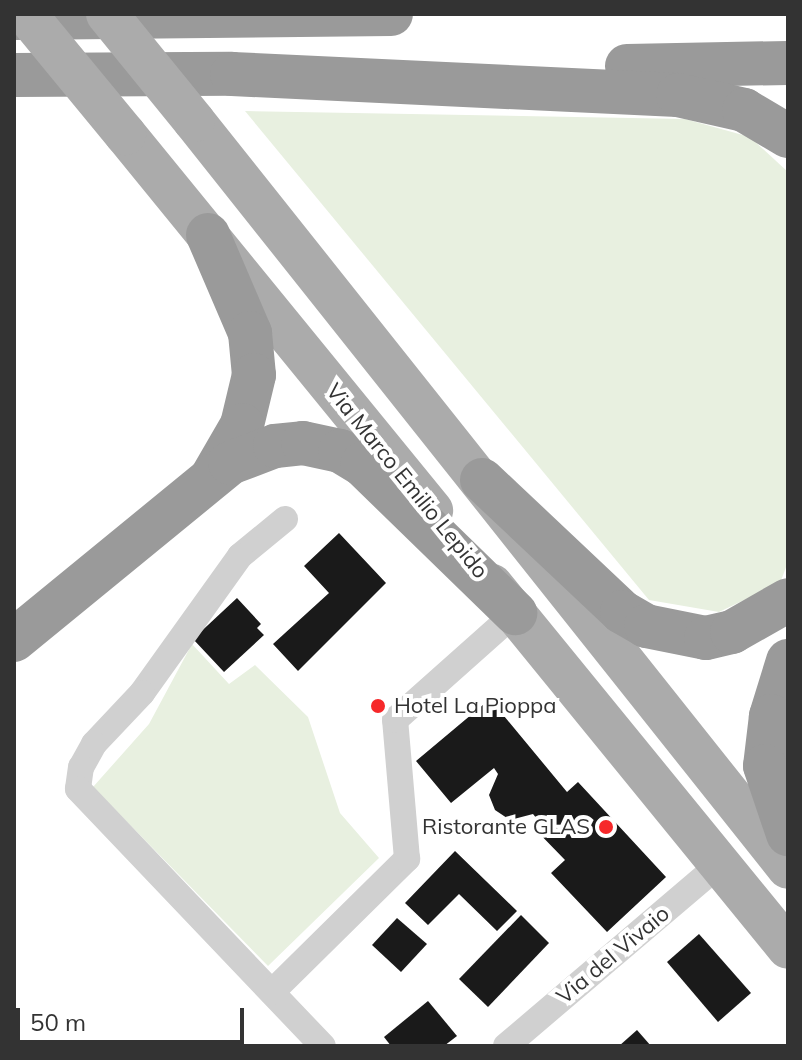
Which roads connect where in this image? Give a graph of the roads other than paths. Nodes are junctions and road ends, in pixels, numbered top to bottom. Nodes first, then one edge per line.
1 (26, 14) edge
2 (107, 14) edge
3 (391, 14) edge
4 (14, 18) edge
5 (788, 63) edge
6 (232, 74) junction
7 (14, 75) edge
8 (788, 136) edge
9 (208, 235) junction
10 (213, 475) junction
11 (482, 480) junction
12 (285, 519) dead end
13 (788, 600) edge
14 (515, 613) junction
15 (14, 640) edge
16 (788, 661) edge
17 (788, 834) edge
18 (721, 863) junction
19 (788, 868) edge
20 (788, 948) edge
21 (272, 992) junction
22 (323, 1046) edge
23 (506, 1046) edge

1 - 9 main road, Via Marco Emilio Lepido, bridge
2 - 11 main road, bridge
3 - 4 highway
5 - 6 highway
6 - 7 highway
6 - 8 highway
9 - 10 highway
9 - 14 main road, Via Marco Emilio Lepido
10 - 14 highway
10 - 15 highway
11 - 13 highway
11 - 19 main road
12 - 21 street
14 - 18 main road, Via Marco Emilio Lepido
14 - 21 street
16 - 17 highway
18 - 20 main road, Via Marco Emilio Lepido
18 - 23 street, Via del Vivaio
21 - 22 street

